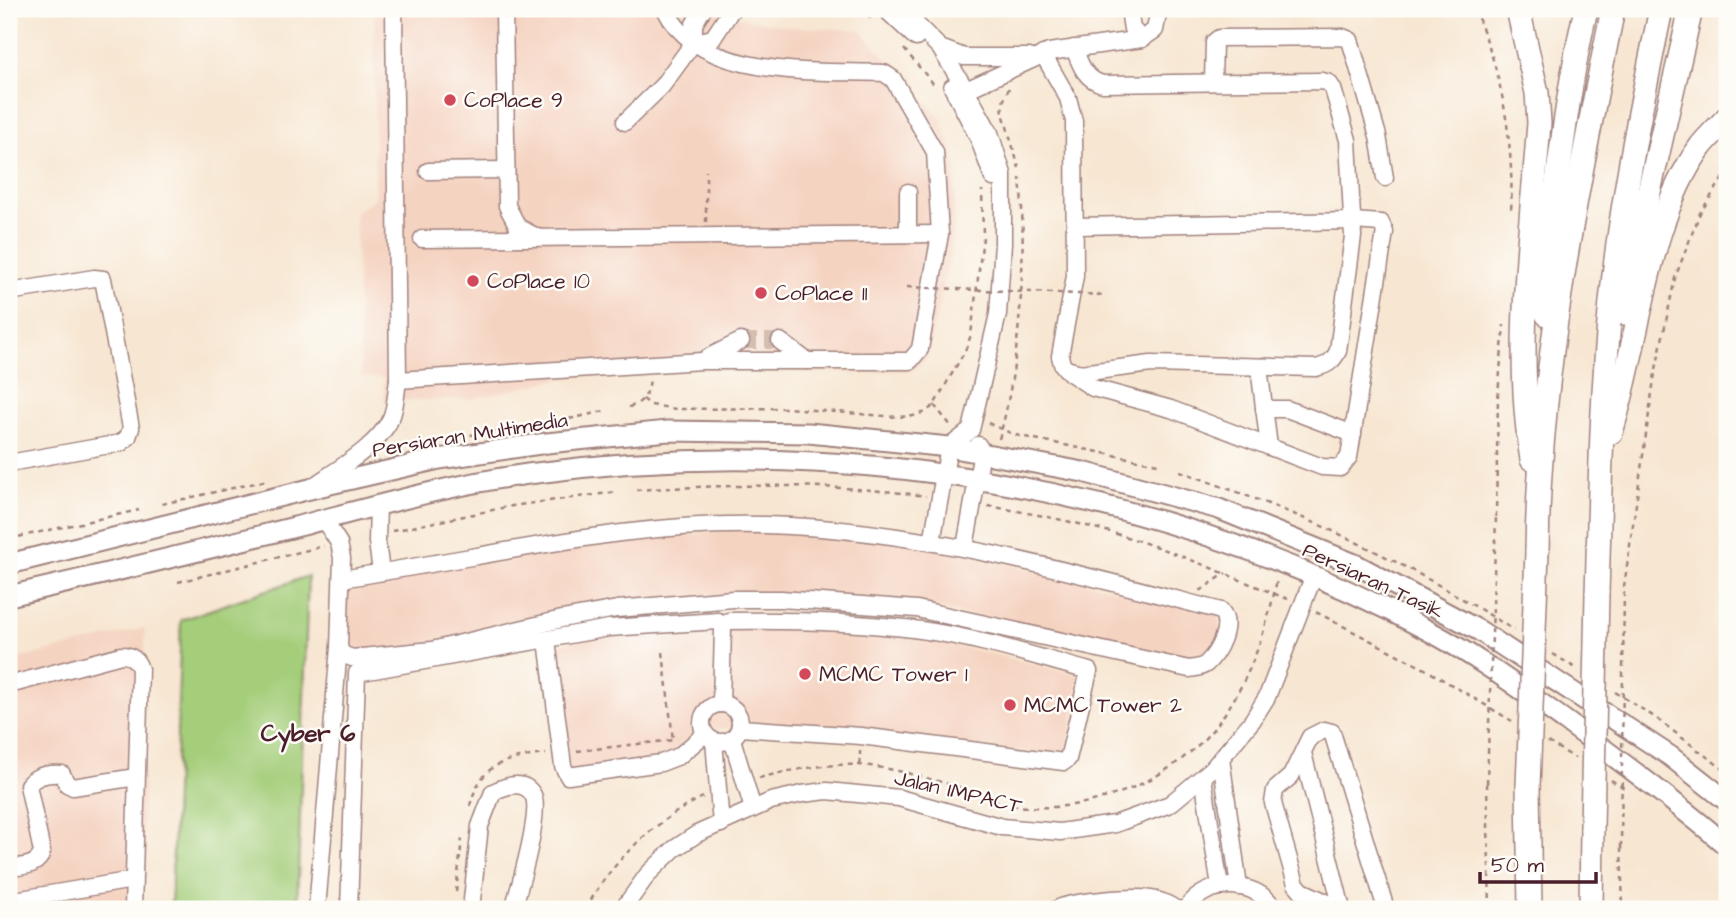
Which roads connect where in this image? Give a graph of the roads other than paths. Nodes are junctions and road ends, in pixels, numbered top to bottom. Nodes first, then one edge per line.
1 (394, 9) edge
2 (504, 9) edge
3 (665, 9) edge
4 (703, 9) edge
5 (732, 9) edge
6 (901, 9) edge
7 (1129, 9) edge
8 (1159, 9) edge
9 (1518, 9) edge
10 (1586, 9) edge
11 (1613, 9) edge
12 (1661, 9) edge
13 (1691, 9) edge
14 (879, 15) edge
15 (1142, 39) junction
16 (694, 42) junction
17 (940, 48) junction
18 (1074, 48) junction
19 (1039, 56) junction
20 (1213, 82) junction
21 (952, 89) junction
22 (1727, 118) edge
23 (625, 122) dead end
24 (505, 170) junction
25 (428, 171) dead end
26 (1385, 178) dead end
27 (908, 192) dead end
28 (1353, 220) junction
29 (1076, 226) junction
30 (908, 234) junction
31 (940, 234) junction
32 (540, 238) junction
33 (422, 239) dead end
34 (9, 292) edge
35 (741, 341) tunnel mouth
36 (780, 341) tunnel mouth
37 (1551, 348) junction
38 (702, 361) junction
39 (807, 361) junction
40 (1607, 366) junction
41 (1259, 367) junction
42 (1070, 370) junction
43 (398, 380) junction
44 (1264, 409) junction
45 (1353, 434) junction
46 (960, 438) junction
47 (1269, 447) junction
48 (982, 452) junction
49 (1601, 462) junction
50 (9, 463) edge
51 (944, 474) junction
52 (976, 479) junction
53 (310, 489) junction
54 (1538, 490) junction
55 (378, 504) junction
56 (324, 520) junction
57 (932, 542) junction
58 (965, 547) junction
59 (165, 560) junction
60 (9, 564) edge
61 (381, 572) junction
62 (1314, 575) junction
63 (342, 579) junction
64 (9, 596) edge
65 (9, 606) edge
66 (723, 623) junction
67 (547, 640) junction
68 (339, 647) junction
69 (9, 685) edge
70 (721, 704) junction
71 (736, 733) junction
72 (709, 738) junction
73 (1303, 753) junction
74 (1221, 758) junction
75 (136, 777) junction
76 (1203, 777) junction
77 (1727, 801) edge
78 (752, 809) junction
79 (721, 824) junction
80 (1727, 846) edge
81 (9, 868) edge
82 (133, 880) junction
83 (1220, 887) junction
84 (1240, 887) junction
85 (9, 901) edge
86 (1309, 903) edge
87 (132, 909) edge
88 (317, 909) edge
89 (349, 909) edge
90 (471, 909) edge
91 (513, 909) edge
92 (623, 909) edge
93 (1057, 909) edge
94 (1176, 909) edge
95 (1186, 909) edge
96 (1275, 909) edge
97 (1341, 909) edge
98 (1386, 909) edge
99 (1530, 909) edge
100 (1591, 909) edge

1 - 43 street
2 - 24 street
3 - 16 street
4 - 16 street
5 - 16 street
6 - 17 street
7 - 15 street
8 - 15 street
9 - 54 highway
10 - 37 highway
11 - 37 highway
12 - 40 highway
13 - 40 highway
14 - 21 street
15 - 18 street
16 - 23 street
16 - 31 street
17 - 19 street
17 - 21 street
18 - 19 street
18 - 20 street
19 - 21 street
19 - 29 street
20 - 26 street
20 - 28 street
21 - 46 street
22 - 49 highway
24 - 25 street
24 - 32 street
27 - 30 street
28 - 29 street
28 - 41 street
28 - 45 street
29 - 42 street
30 - 31 street
30 - 32 street
31 - 39 street
32 - 33 street
34 - 50 street
35 - 38 street
36 - 39 street
37 - 54 highway
38 - 39 street
38 - 43 street
40 - 49 highway
41 - 42 street
41 - 44 street
42 - 47 street
43 - 53 street
44 - 45 street
44 - 47 street
45 - 47 street
46 - 48 main road, Persiaran Tasik
46 - 48 street
46 - 51 street
46 - 53 main road, Persiaran Multimedia
48 - 52 street
48 - 77 main road, Persiaran Tasik
49 - 100 highway, bridge
51 - 52 main road, Persiaran Tasik
51 - 55 main road
51 - 57 street
52 - 58 street
52 - 62 main road, Persiaran Tasik
53 - 60 main road, Persiaran Multimedia
54 - 99 highway, bridge
55 - 56 main road
55 - 61 street
56 - 59 main road
56 - 63 street
57 - 58 street
57 - 61 street
58 - 68 street
59 - 64 main road
59 - 65 main road
61 - 63 street
62 - 74 street, Jalan IMPACT
62 - 80 main road, Persiaran Tasik
63 - 68 street
66 - 67 street
66 - 70 street
66 - 71 street
67 - 72 street
67 - 89 street
68 - 88 street
69 - 75 street
70 - 71 street
70 - 72 street
71 - 72 street
71 - 78 street
72 - 79 street
73 - 86 street
73 - 97 street
73 - 98 street
74 - 76 street, Jalan IMPACT
74 - 84 street
75 - 81 street
75 - 82 street
76 - 78 street, Jalan IMPACT
76 - 83 street
78 - 79 street, Jalan IMPACT
79 - 92 street, Jalan IMPACT
82 - 85 street
82 - 87 street
83 - 84 street
83 - 95 street
84 - 96 street
86 - 97 street
90 - 91 street
93 - 94 street

